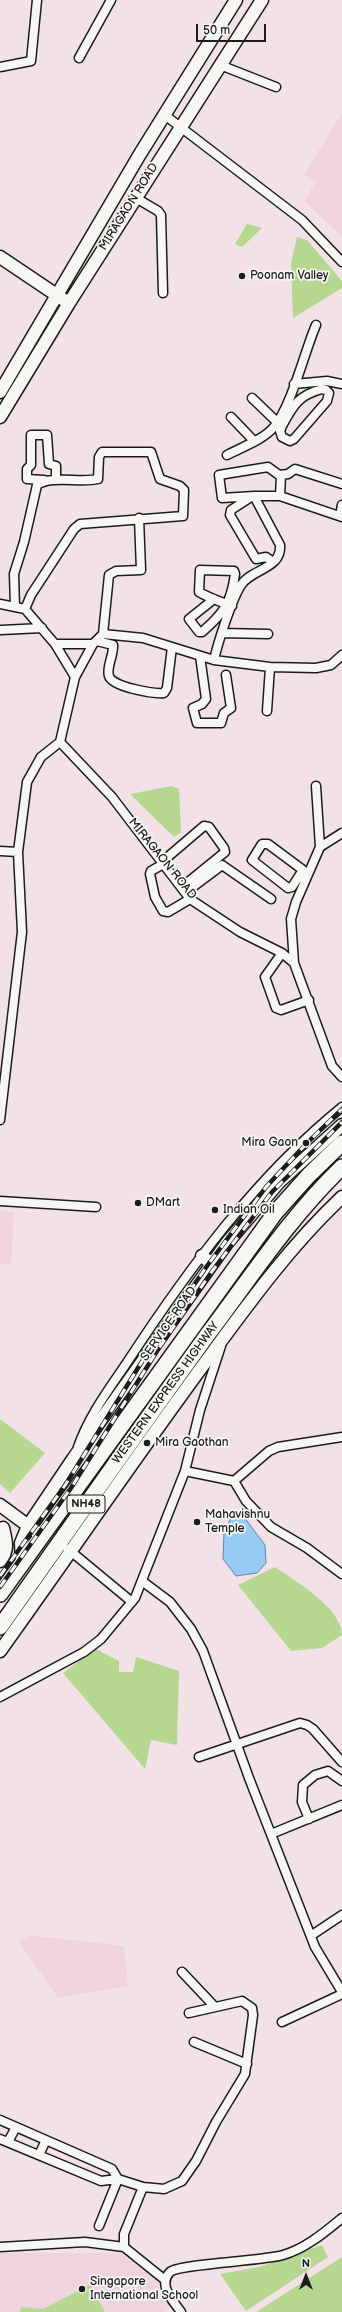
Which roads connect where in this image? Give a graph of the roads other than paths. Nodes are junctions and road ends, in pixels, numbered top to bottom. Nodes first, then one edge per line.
1 (37, 0) edge
2 (111, 0) edge
3 (236, 0) edge
4 (262, 0) edge
5 (79, 58) dead end
6 (220, 66) junction
7 (0, 67) edge
8 (276, 87) dead end
9 (166, 116) junction
10 (181, 126) junction
11 (136, 198) junction
12 (0, 257) edge
13 (342, 262) edge
14 (163, 293) dead end
15 (58, 296) junction
16 (69, 303) junction
17 (316, 325) dead end
18 (294, 384) junction
19 (342, 386) edge
20 (0, 392) edge
21 (328, 392) junction
22 (252, 398) dead end
23 (0, 417) edge
24 (231, 417) dead end
25 (277, 422) junction
26 (254, 441) junction
27 (227, 455) dead end
28 (281, 475) junction
29 (44, 480) junction
30 (56, 480) junction
31 (342, 484) edge
32 (254, 496) junction
33 (280, 496) junction
34 (342, 505) edge
35 (341, 516) edge
36 (139, 518) junction
37 (273, 562) junction
38 (214, 599) junction
39 (0, 604) edge
40 (230, 605) junction
41 (16, 607) junction
42 (25, 609) junction
43 (42, 628) junction
44 (1, 630) edge
45 (222, 633) junction
46 (103, 634) junction
47 (268, 634) dead end
48 (95, 642) junction
49 (55, 644) junction
50 (172, 648) junction
51 (342, 655) edge
52 (200, 656) junction
53 (214, 660) junction
54 (270, 667) junction
55 (226, 674) dead end
56 (75, 677) junction
57 (267, 711) dead end
58 (60, 742) junction
59 (316, 786) dead end
60 (342, 833) edge
61 (320, 847) junction
62 (0, 851) edge
63 (18, 852) junction
64 (164, 862) junction
65 (306, 872) junction
66 (186, 893) junction
67 (271, 899) dead end
68 (282, 954) junction
69 (294, 963) junction
70 (309, 1000) junction
71 (342, 1077) edge
72 (342, 1107) edge
73 (0, 1120) edge
74 (342, 1126) edge
75 (342, 1143) edge
76 (342, 1167) edge
77 (342, 1198) edge
78 (0, 1201) edge
79 (96, 1207) dead end
80 (202, 1256) junction
81 (212, 1264) junction
82 (224, 1337) junction
83 (342, 1437) edge
84 (74, 1459) junction
85 (185, 1472) junction
86 (234, 1481) junction
87 (0, 1505) edge
88 (2, 1526) edge
89 (28, 1526) junction
90 (42, 1536) junction
91 (60, 1542) junction
92 (22, 1543) junction
93 (72, 1552) junction
94 (0, 1561) edge
95 (22, 1562) junction
96 (342, 1574) edge
97 (142, 1581) junction
98 (0, 1594) edge
99 (132, 1602) junction
100 (0, 1627) edge
101 (0, 1651) edge
102 (0, 1697) edge
103 (238, 1745) junction
104 (199, 1757) dead end
105 (342, 1762) edge
106 (342, 1781) edge
107 (342, 1805) edge
108 (309, 1819) junction
109 (271, 1834) junction
110 (342, 1915) edge
111 (312, 1935) junction
112 (182, 1972) dead end
113 (342, 1993) edge
114 (215, 2007) junction
115 (189, 2013) dead end
116 (282, 2022) dead end
117 (194, 2042) dead end
118 (247, 2064) junction
119 (0, 2120) edge
120 (16, 2127) junction
121 (4, 2140) edge
122 (46, 2140) junction
123 (39, 2155) junction
124 (118, 2179) junction
125 (143, 2187) junction
126 (342, 2218) edge
127 (99, 2226) dead end
128 (0, 2247) edge
129 (124, 2247) junction
130 (165, 2280) junction
131 (181, 2312) edge

1 - 7 street
2 - 5 street
3 - 9 main road, MIRAGAON ROAD
4 - 6 main road, MIRAGAON ROAD
6 - 8 street
6 - 10 main road, MIRAGAON ROAD
9 - 10 street
9 - 15 main road, MIRAGAON ROAD
10 - 11 main road, MIRAGAON ROAD
10 - 13 street
11 - 14 street
11 - 16 main road, MIRAGAON ROAD
12 - 15 main road
15 - 16 main road
15 - 20 main road, MIRAGAON ROAD
16 - 23 main road, MIRAGAON ROAD
17 - 18 street
18 - 19 street
18 - 25 street
19 - 21 street
21 - 21 street
22 - 25 street
24 - 26 street
25 - 26 street
26 - 27 street
28 - 31 street
28 - 32 street
28 - 33 street
29 - 30 street
29 - 30 street
29 - 41 street
30 - 36 street
32 - 33 street
32 - 37 street
32 - 37 street
33 - 35 street
34 - 35 street
36 - 42 street
36 - 46 street
37 - 40 street
38 - 40 street
38 - 40 street
38 - 40 street
39 - 41 street
40 - 45 street
41 - 42 street
42 - 43 street
43 - 44 street
43 - 49 street
45 - 47 street
45 - 53 street
46 - 48 street
46 - 50 street
48 - 49 street
48 - 50 street
48 - 56 street
49 - 56 street
50 - 52 street
51 - 54 street
52 - 53 street
52 - 55 street
53 - 54 street
54 - 57 street
56 - 58 street
58 - 63 street
58 - 64 street, MIRAGAON ROAD
59 - 61 street
60 - 61 street
61 - 65 street
62 - 63 street
63 - 73 street
64 - 66 street, MIRAGAON ROAD
64 - 66 street
64 - 66 street
65 - 65 street
65 - 69 street
66 - 67 street
66 - 68 street, MIRAGAON ROAD
68 - 69 street, MIRAGAON ROAD
68 - 70 street
69 - 70 street
70 - 71 street
72 - 80 street
74 - 81 main road, SERVICE ROAD
75 - 90 highway, WESTERN EXPRESS HIGHWAY / NH48
76 - 91 highway, WESTERN EXPRESS HIGHWAY / NH48
77 - 82 main road
78 - 79 street
80 - 81 main road
80 - 84 street
81 - 84 main road, SERVICE ROAD
82 - 85 street
82 - 93 main road
83 - 86 street
84 - 89 main road, SERVICE ROAD
85 - 86 street
85 - 97 street
86 - 96 street
87 - 89 main road
88 - 92 main road
88 - 94 main road
89 - 90 main road
89 - 92 main road, SERVICE ROAD
90 - 95 highway, WESTERN EXPRESS HIGHWAY / NH48
91 - 93 street
91 - 100 highway, WESTERN EXPRESS HIGHWAY / NH48
92 - 95 main road, SERVICE ROAD
93 - 99 street
93 - 101 main road
95 - 98 highway, WESTERN EXPRESS HIGHWAY / NH48
97 - 99 street
97 - 103 street
99 - 102 street
103 - 104 street
103 - 105 street
103 - 109 street
106 - 108 street
107 - 108 street
108 - 109 street
109 - 111 street
110 - 111 street
111 - 113 street
112 - 114 street
113 - 116 street
114 - 115 street
114 - 118 street
117 - 118 street
118 - 125 street
119 - 120 street
120 - 121 street
120 - 122 street
121 - 123 street
122 - 123 street
122 - 124 street
123 - 124 street
124 - 125 street
124 - 127 street
125 - 129 street
126 - 130 street
128 - 129 street
129 - 130 street
130 - 131 street

